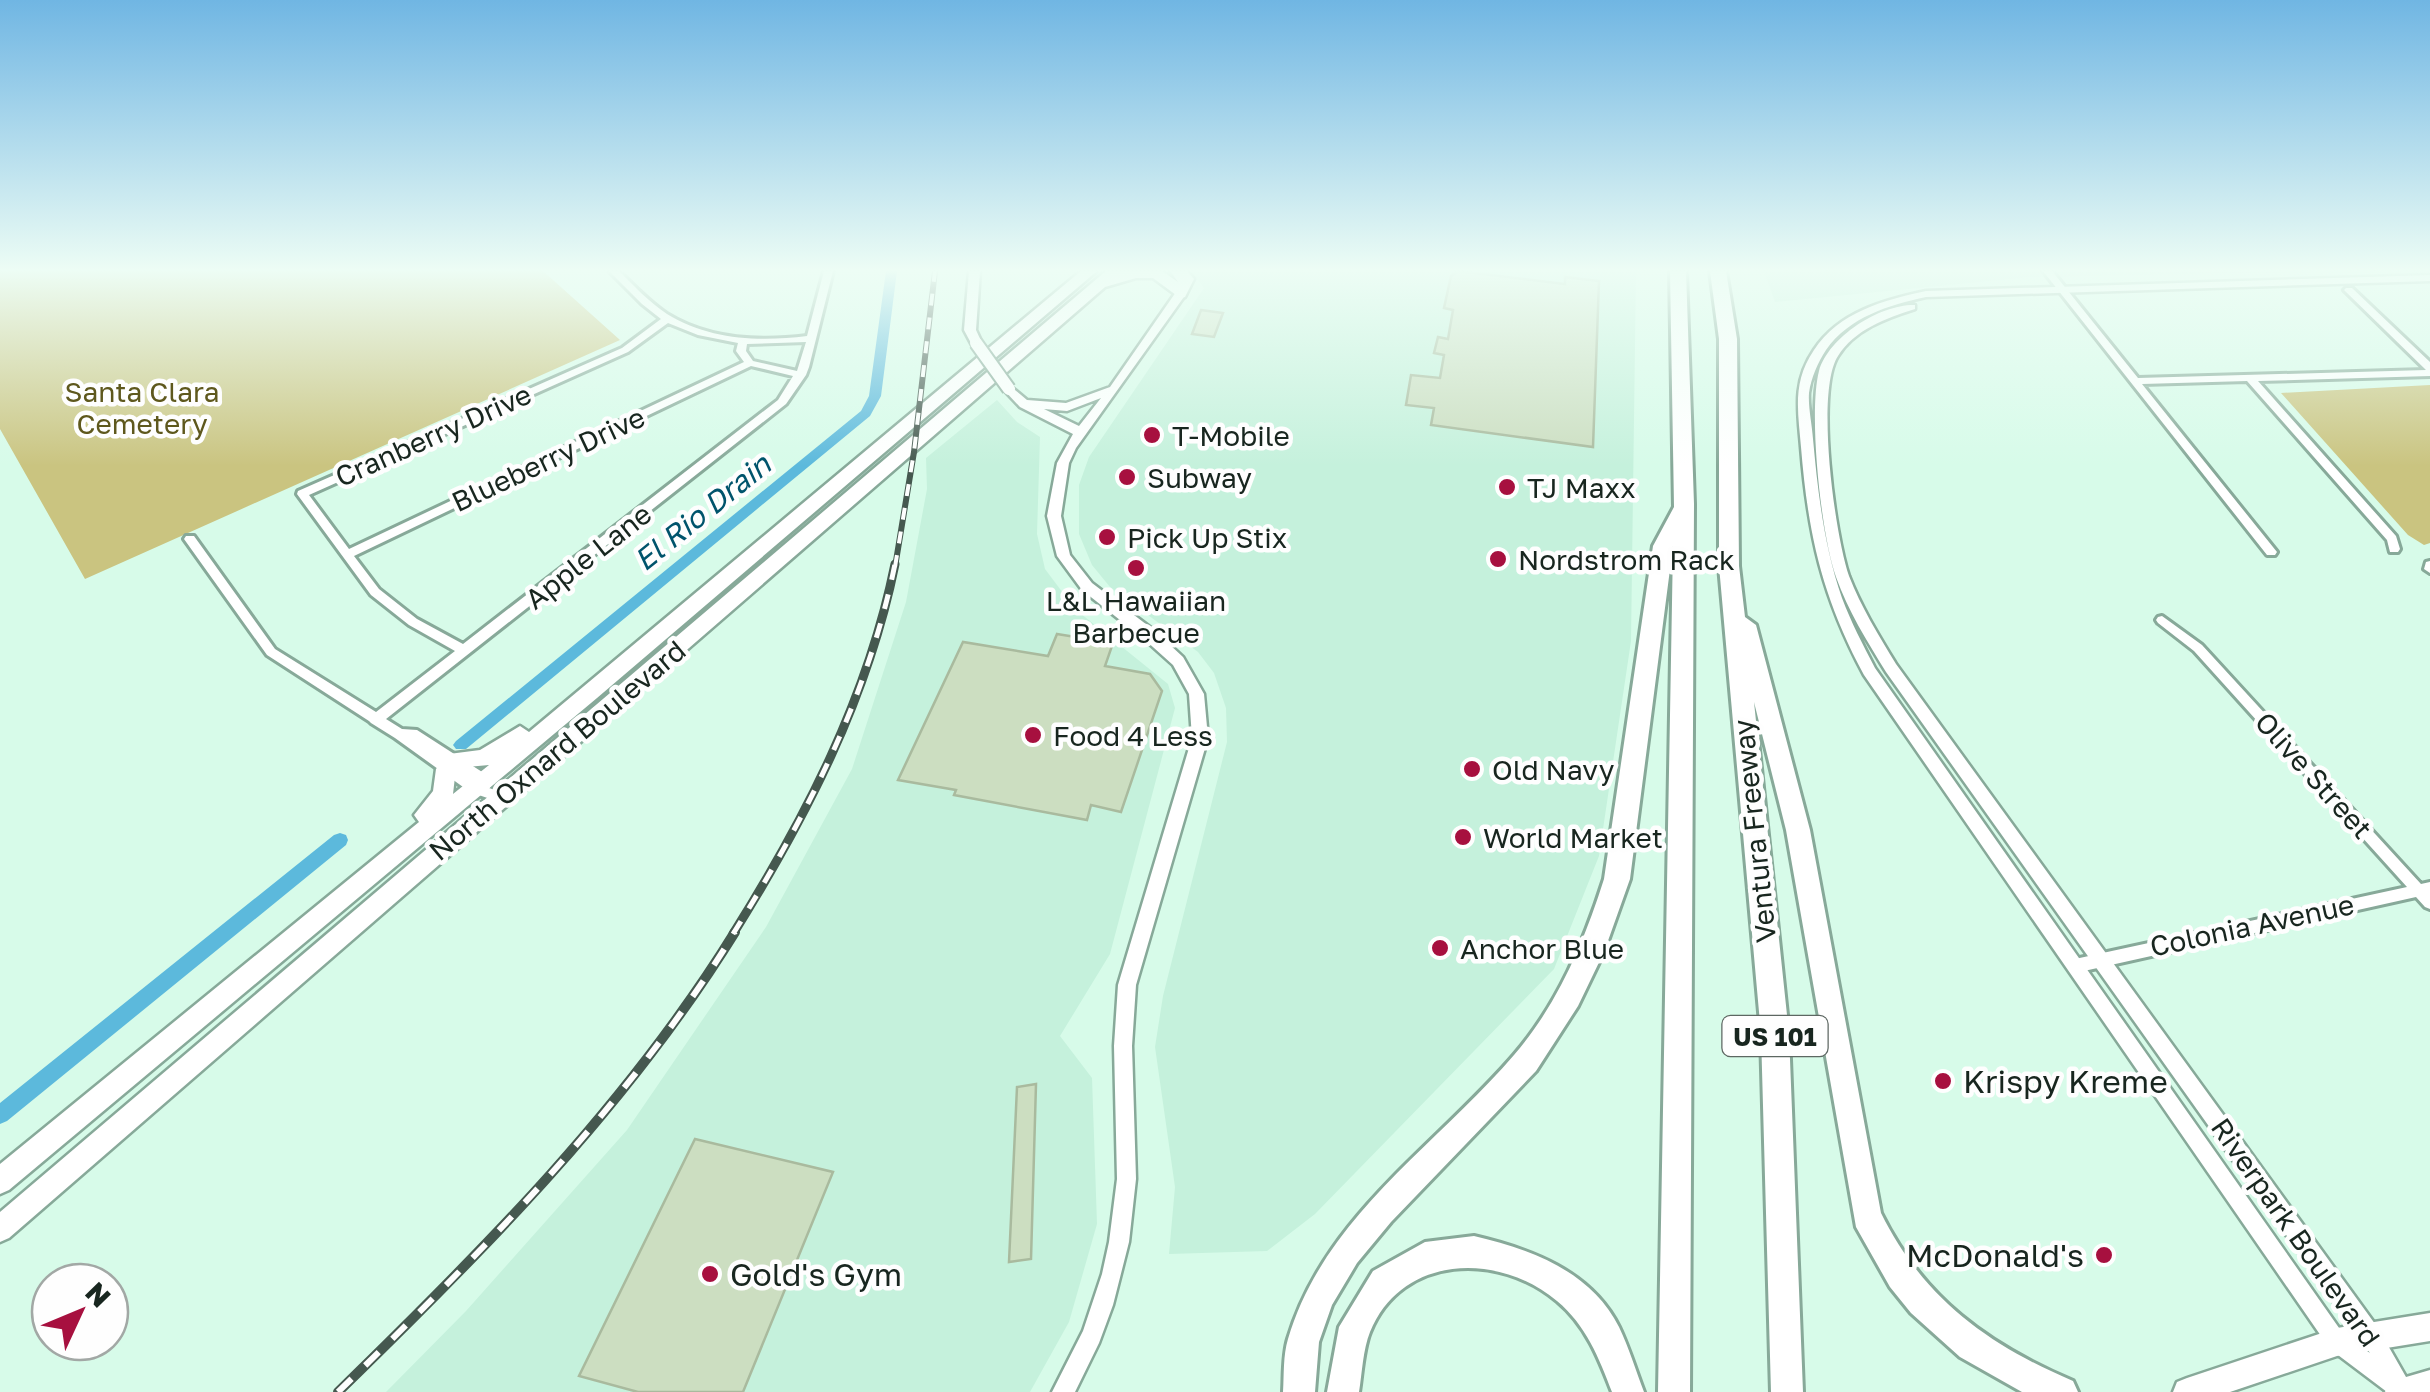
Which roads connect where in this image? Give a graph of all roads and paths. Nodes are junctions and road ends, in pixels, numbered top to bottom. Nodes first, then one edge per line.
1 (644, 336) edge
2 (723, 336) edge
3 (973, 336) edge
4 (1024, 336) edge
5 (1025, 336) edge
6 (1151, 336) edge
7 (1679, 336) edge
8 (1727, 336) edge
9 (1833, 336) edge
10 (1852, 336) edge
11 (2099, 336) edge
12 (2396, 336) edge
13 (813, 338) joint
14 (743, 342) junction
15 (750, 363) junction
16 (2430, 370) edge
17 (801, 375) junction
18 (2250, 378) junction
19 (2135, 381) junction
20 (1114, 388) junction
21 (1024, 404) junction
22 (1082, 434) junction
23 (1684, 504) junction
24 (190, 539) dead end
25 (2394, 549) dead end
26 (2270, 552) dead end
27 (346, 555) junction
28 (1729, 566) junction
29 (2162, 620) dead end
30 (466, 651) junction
31 (570, 709) junction
32 (375, 720) junction
33 (451, 765) junction
34 (488, 789) junction
35 (2424, 889) edge
36 (2430, 903) edge
37 (291, 938) junction
38 (2100, 957) junction
39 (2075, 966) junction
40 (0, 1180) edge
41 (0, 1229) edge
42 (2430, 1327) edge
43 (2371, 1335) junction
44 (2338, 1342) junction
45 (2430, 1384) edge
46 (1063, 1392) edge
47 (1299, 1392) edge
48 (1344, 1392) edge
49 (1628, 1392) edge
50 (1674, 1392) edge
51 (1787, 1392) edge
52 (2062, 1392) edge
53 (2187, 1392) edge
54 (2402, 1392) edge

1 - 27 street, Cranberry Drive
2 - 14 street
3 - 21 street, bridge
4 - 31 main road, North Oxnard Boulevard
5 - 34 main road, North Oxnard Boulevard
6 - 20 street
7 - 23 highway
8 - 28 highway, Ventura Freeway / US 101
9 - 39 street, Riverpark Boulevard
10 - 38 street, Riverpark Boulevard
11 - 19 street
12 - 16 street
13 - 14 street
13 - 17 street, Apple Lane
14 - 15 street
15 - 17 street
15 - 27 street, Blueberry Drive
16 - 18 street
17 - 30 street, Apple Lane
18 - 19 street
18 - 25 street
19 - 26 street
20 - 21 street
20 - 22 street
21 - 22 street
22 - 46 street
23 - 47 highway
23 - 50 highway
24 - 32 street
27 - 30 street
28 - 51 highway, Ventura Freeway / US 101
28 - 52 highway
29 - 35 street, Olive Street
30 - 32 street, Apple Lane
31 - 33 main road
31 - 34 main road, North Oxnard Boulevard
32 - 33 street
33 - 34 street
33 - 37 main road
34 - 37 main road, North Oxnard Boulevard
34 - 41 main road, North Oxnard Boulevard
35 - 36 street, Olive Street
35 - 38 street, Colonia Avenue
37 - 40 main road, North Oxnard Boulevard
38 - 39 street, Colonia Avenue
38 - 43 street, Riverpark Boulevard
39 - 44 street, Riverpark Boulevard
42 - 43 main road
43 - 44 main road
43 - 54 street, Riverpark Boulevard
44 - 53 main road
44 - 54 street, Riverpark Boulevard
45 - 54 main road
48 - 49 highway

